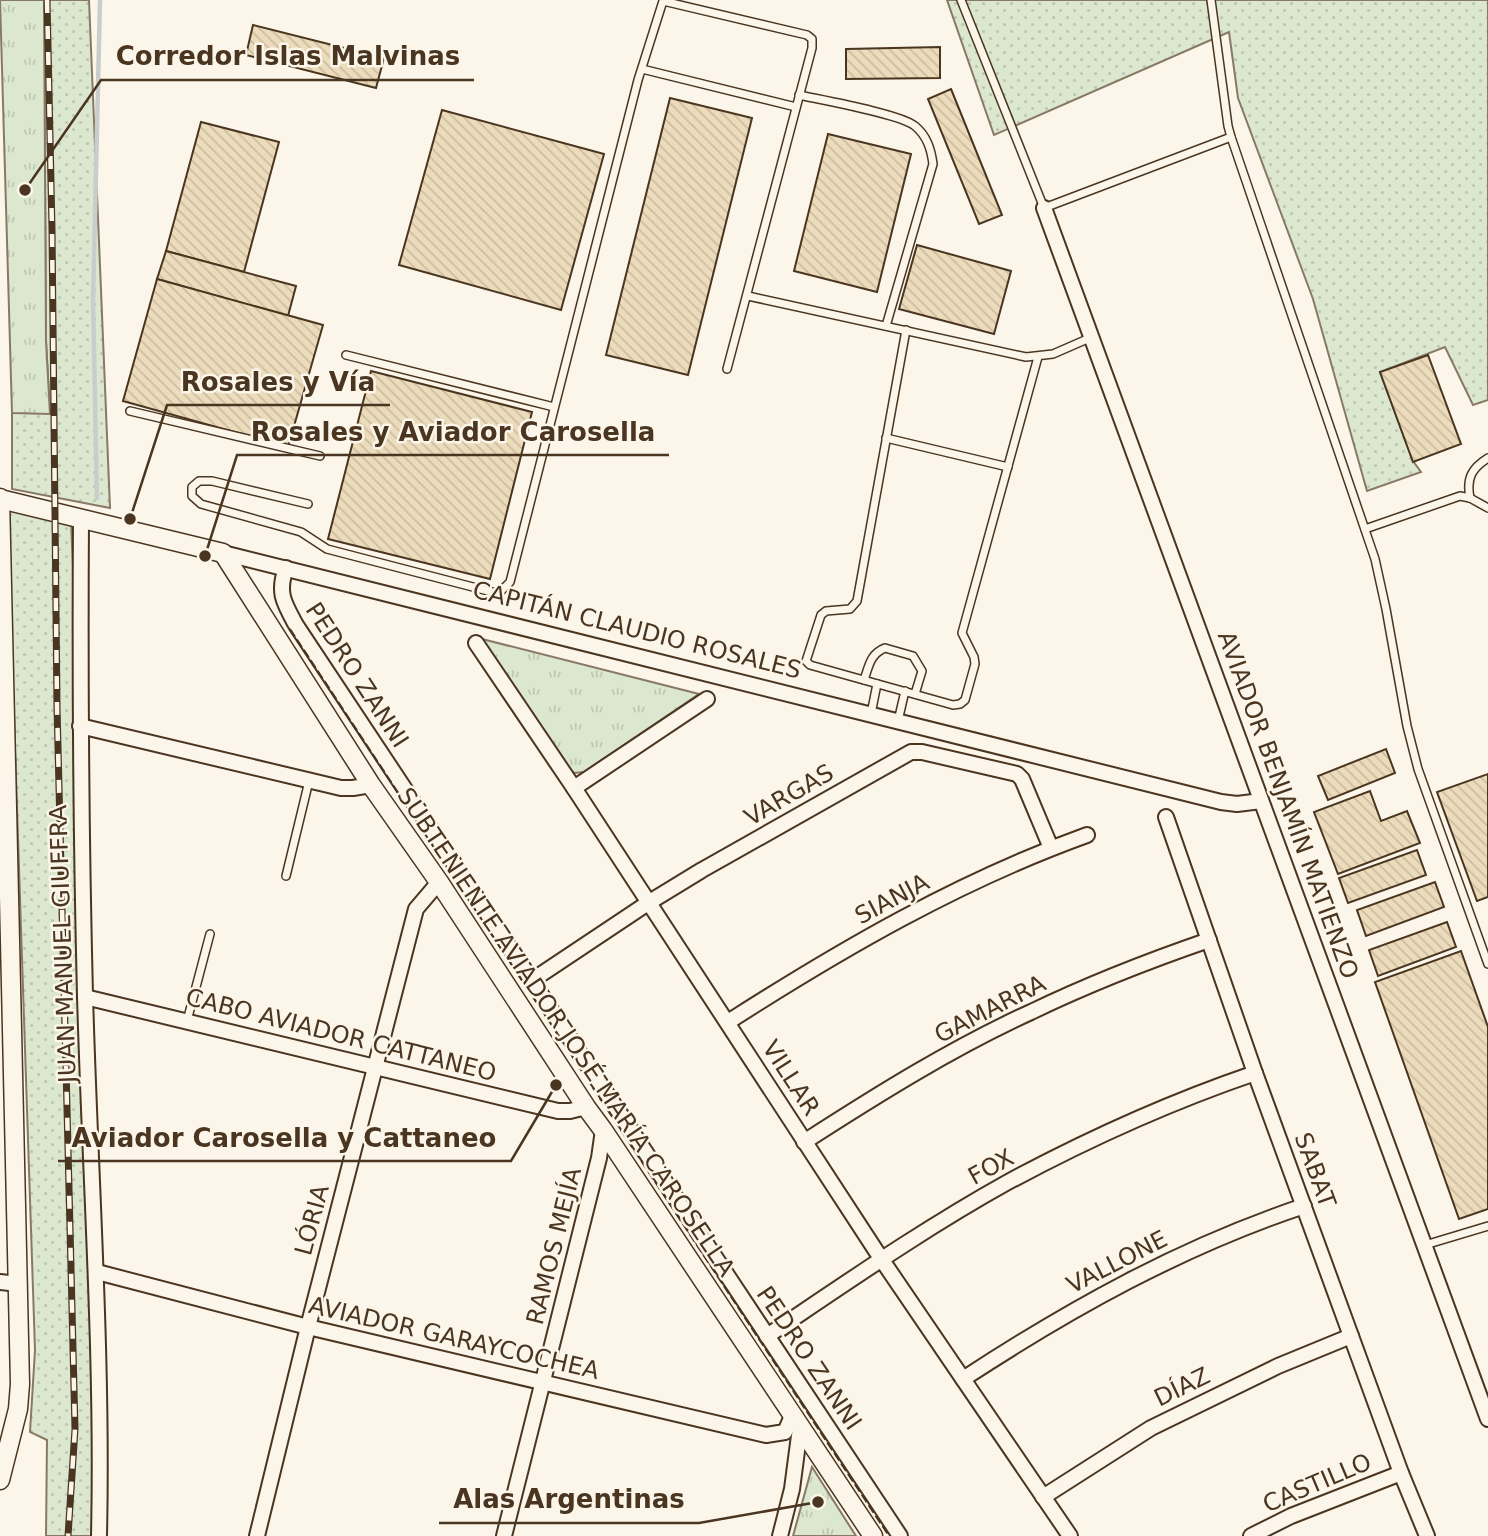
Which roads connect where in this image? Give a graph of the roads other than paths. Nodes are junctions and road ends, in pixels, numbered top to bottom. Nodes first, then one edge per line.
1 (961, 0) edge
2 (1210, 0) edge
3 (642, 69) junction
4 (799, 95) junction
5 (796, 107) junction
6 (1231, 136) junction
7 (1044, 208) junction
8 (748, 296) junction
9 (886, 326) junction
10 (906, 330) junction
11 (1093, 337) junction
12 (346, 355) dead end
13 (1038, 357) junction
14 (727, 369) dead end
15 (554, 407) junction
16 (130, 411) dead end
17 (886, 439) junction
18 (320, 456) dead end
19 (1488, 458) edge
20 (1008, 467) junction
21 (1470, 498) junction
22 (0, 499) edge
23 (308, 503) dead end
24 (1488, 508) edge
25 (81, 518) junction
26 (1365, 529) junction
27 (223, 553) junction
28 (286, 568) junction
29 (476, 643) dead end
30 (864, 680) junction
31 (877, 684) junction
32 (905, 691) junction
33 (915, 694) junction
34 (707, 699) dead end
35 (871, 714) junction
36 (898, 721) junction
37 (80, 726) junction
38 (2, 747) edge
39 (309, 780) junction
40 (371, 785) junction
41 (574, 788) junction
42 (1261, 800) junction
43 (1166, 817) dead end
44 (1087, 835) dead end
45 (1051, 848) junction
46 (286, 876) dead end
47 (439, 881) junction
48 (648, 903) junction
49 (5, 927) edge
50 (210, 934) dead end
51 (1209, 940) junction
52 (1488, 964) edge
53 (531, 981) junction
54 (85, 997) junction
55 (187, 1021) junction
56 (727, 1022) junction
57 (375, 1068) junction
58 (1255, 1073) junction
59 (7, 1106) edge
60 (586, 1107) junction
61 (603, 1130) junction
62 (804, 1142) junction
63 (1304, 1206) junction
64 (1488, 1226) edge
65 (1424, 1245) junction
66 (882, 1260) junction
67 (97, 1272) junction
68 (9, 1283) edge
69 (308, 1326) junction
70 (767, 1336) junction
71 (1351, 1336) junction
72 (962, 1379) junction
73 (542, 1382) junction
74 (1488, 1419) edge
75 (796, 1422) junction
76 (3, 1458) edge
77 (1401, 1473) junction
78 (0, 1480) edge
79 (1043, 1497) junction
80 (99, 1536) edge
81 (257, 1536) edge
82 (504, 1536) edge
83 (780, 1536) edge
84 (873, 1536) edge
85 (900, 1536) edge
86 (1070, 1536) edge
87 (1251, 1536) edge
88 (1427, 1536) edge

1 - 7 lane
2 - 6 lane
3 - 4 lane
3 - 5 lane
3 - 15 lane
4 - 5 lane
4 - 9 lane
5 - 8 lane
6 - 7 lane
6 - 26 lane
7 - 11 street, AVIADOR BENJAMÍN MATIENZO
8 - 9 lane
8 - 14 lane
9 - 10 lane
10 - 13 lane
10 - 17 lane
11 - 13 lane
11 - 42 street, AVIADOR BENJAMÍN MATIENZO
12 - 15 lane
13 - 20 lane
15 - 23 lane
16 - 18 lane
17 - 20 lane
17 - 30 lane
19 - 21 lane
20 - 33 lane
21 - 24 lane
21 - 26 lane
22 - 25 street, CAPITÁN CLAUDIO ROSALES
22 - 38 street
25 - 27 street, CAPITÁN CLAUDIO ROSALES
25 - 37 street, JUAN MANUEL GIUFFRA
26 - 52 lane
27 - 28 street, CAPITÁN CLAUDIO ROSALES
27 - 40 street, SUBTENIENTE AVIADOR JOSÉ MARÍA CAROSELLA
28 - 35 street, CAPITÁN CLAUDIO ROSALES
28 - 53 street, PEDRO ZANNI
29 - 41 street, VILLAR
30 - 31 lane
30 - 33 lane
31 - 32 lane
31 - 35 lane
32 - 33 lane
32 - 36 lane
34 - 41 street
35 - 36 street, CAPITÁN CLAUDIO ROSALES
36 - 42 street, CAPITÁN CLAUDIO ROSALES
37 - 39 street
37 - 54 street, JUAN MANUEL GIUFFRA
38 - 49 street
39 - 40 street
39 - 46 lane
40 - 47 street, SUBTENIENTE AVIADOR JOSÉ MARÍA CAROSELLA
41 - 48 street, VILLAR
42 - 65 street, AVIADOR BENJAMÍN MATIENZO
43 - 51 street, SABAT
44 - 45 street, SIANJA
45 - 48 street, VARGAS
45 - 56 street, SIANJA
47 - 57 street, LÓRIA
47 - 60 street, SUBTENIENTE AVIADOR JOSÉ MARÍA CAROSELLA
48 - 53 street, VARGAS
48 - 56 street, VILLAR
49 - 59 street
50 - 55 lane
51 - 58 street, SABAT
51 - 62 street, GAMARRA
53 - 70 street, PEDRO ZANNI
54 - 55 street, CABO AVIADOR CATTANEO
54 - 67 street, JUAN MANUEL GIUFFRA
55 - 57 street, CABO AVIADOR CATTANEO
56 - 62 street, VILLAR
57 - 60 street, CABO AVIADOR CATTANEO
57 - 69 street, LÓRIA
58 - 63 street, SABAT
58 - 66 street, FOX
59 - 68 street
60 - 61 street, SUBTENIENTE AVIADOR JOSÉ MARÍA CAROSELLA
61 - 73 street, RAMOS MEJÍA
61 - 75 street, SUBTENIENTE AVIADOR JOSÉ MARÍA CAROSELLA
62 - 66 street, VILLAR
63 - 71 street, SABAT
63 - 72 street, VALLONE
64 - 65 lane
65 - 74 street, AVIADOR BENJAMÍN MATIENZO
66 - 70 street, FOX
66 - 72 street, VILLAR
67 - 69 street, AVIADOR GARAYCOCHEA
67 - 80 street, JUAN MANUEL GIUFFRA
68 - 76 street
69 - 73 street, AVIADOR GARAYCOCHEA
69 - 81 street, LÓRIA
70 - 85 street, PEDRO ZANNI
71 - 77 street, SABAT
71 - 79 street, DÍAZ
72 - 79 street, VILLAR
73 - 75 street, AVIADOR GARAYCOCHEA
73 - 82 street, RAMOS MEJÍA
75 - 83 street
75 - 84 street, SUBTENIENTE AVIADOR JOSÉ MARÍA CAROSELLA
76 - 78 street
77 - 87 street, CASTILLO
77 - 88 street, SABAT
79 - 86 street, VILLAR

